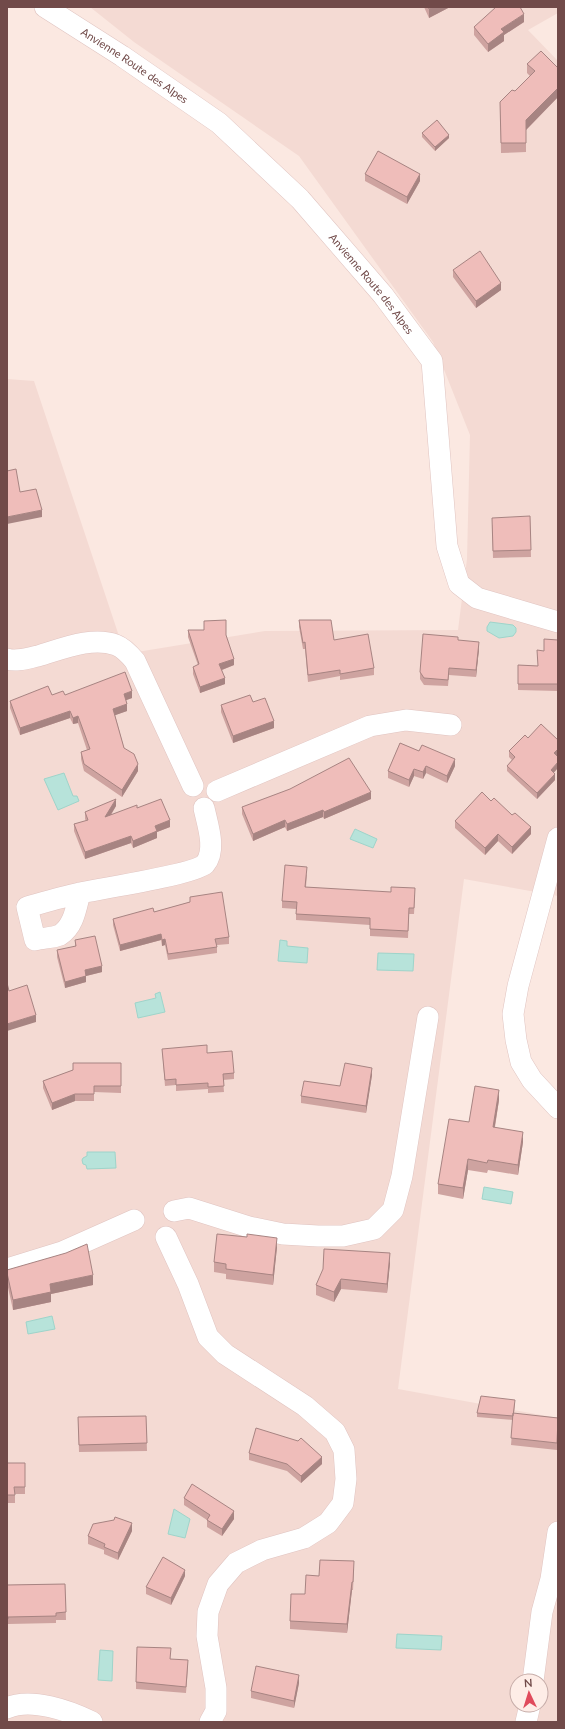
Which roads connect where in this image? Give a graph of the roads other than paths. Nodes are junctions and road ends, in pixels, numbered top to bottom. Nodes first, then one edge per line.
1 (45, 7) edge
2 (558, 622) edge
3 (7, 659) edge
4 (451, 725) dead end
5 (193, 786) junction
6 (216, 791) junction
7 (204, 808) junction
8 (558, 838) edge
9 (80, 893) dead end
10 (428, 1017) dead end
11 (558, 1108) edge
12 (174, 1211) dead end
13 (134, 1220) dead end
14 (166, 1237) dead end
15 (7, 1269) edge
16 (558, 1532) edge
17 (534, 1673) edge
18 (7, 1708) edge
19 (92, 1722) edge
20 (210, 1722) edge

1 - 2 street, Anvienne Route des Alpes
3 - 5 street
4 - 6 street
5 - 6 street
5 - 7 street
6 - 7 street
7 - 9 street
8 - 11 street
10 - 12 street
13 - 15 street
14 - 20 street
16 - 17 street
18 - 19 street

